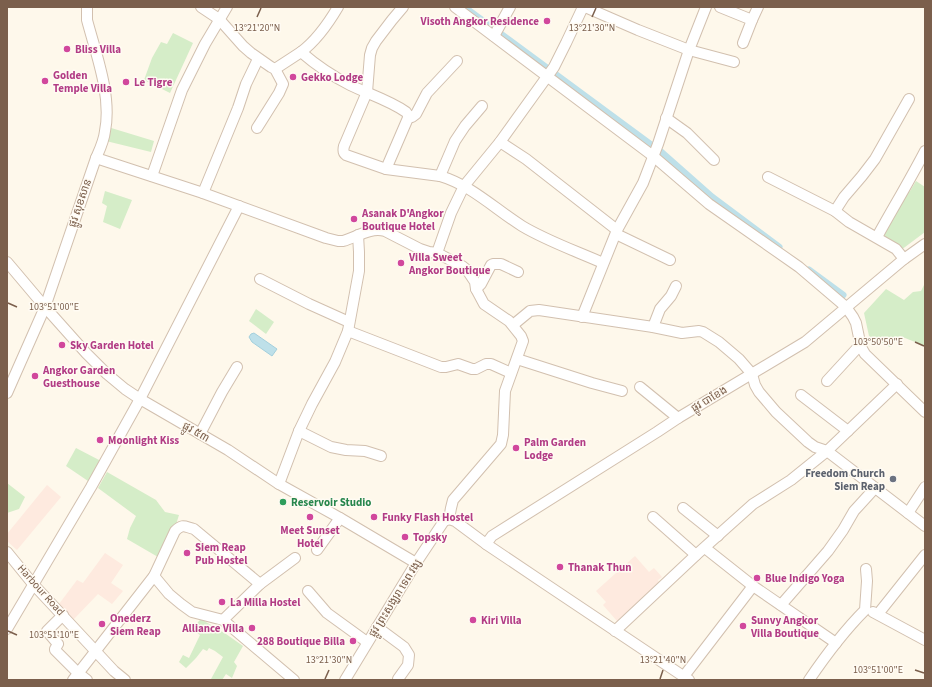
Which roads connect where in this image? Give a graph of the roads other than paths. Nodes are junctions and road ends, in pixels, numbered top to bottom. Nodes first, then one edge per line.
1 (87, 7) edge
2 (201, 7) edge
3 (227, 7) edge
4 (338, 7) edge
5 (404, 7) edge
6 (455, 7) edge
7 (510, 7) edge
8 (584, 7) edge
9 (706, 7) edge
10 (720, 7) edge
11 (758, 7) edge
12 (219, 19) junction
13 (752, 20) junction
14 (496, 32) junction
15 (743, 43) dead end
16 (689, 50) junction
17 (301, 52) junction
18 (258, 59) junction
19 (457, 61) dead end
20 (734, 62) dead end
21 (275, 69) junction
22 (550, 72) junction
23 (368, 92) junction
24 (909, 99) dead end
25 (482, 106) dead end
26 (408, 118) junction
27 (666, 118) junction
28 (257, 128) dead end
29 (500, 142) junction
30 (655, 150) junction
31 (925, 151) edge
32 (96, 158) junction
33 (714, 160) dead end
34 (386, 169) junction
35 (152, 176) junction
36 (440, 176) junction
37 (768, 177) dead end
38 (464, 186) junction
39 (203, 193) junction
40 (240, 206) junction
41 (835, 211) junction
42 (616, 232) junction
43 (358, 235) junction
44 (877, 237) junction
45 (925, 244) edge
46 (437, 253) junction
47 (904, 259) junction
48 (670, 260) dead end
49 (7, 262) edge
50 (603, 263) junction
51 (518, 272) dead end
52 (260, 279) dead end
53 (676, 286) dead end
54 (476, 289) junction
55 (45, 307) junction
56 (846, 307) junction
57 (582, 317) junction
58 (512, 325) junction
59 (348, 327) junction
60 (653, 327) junction
61 (861, 344) junction
62 (517, 359) junction
63 (237, 367) dead end
64 (511, 374) junction
65 (752, 374) junction
66 (827, 380) dead end
67 (897, 384) junction
68 (640, 387) dead end
69 (622, 391) dead end
70 (7, 393) edge
71 (802, 395) dead end
72 (140, 399) junction
73 (925, 412) edge
74 (678, 418) junction
75 (299, 431) junction
76 (848, 431) junction
77 (200, 434) junction
78 (827, 451) junction
79 (381, 456) dead end
80 (279, 484) junction
81 (925, 487) edge
82 (875, 488) junction
83 (683, 508) dead end
84 (908, 513) junction
85 (653, 517) dead end
86 (340, 518) junction
87 (449, 519) junction
88 (925, 526) edge
89 (718, 536) junction
90 (486, 544) junction
91 (705, 548) junction
92 (317, 550) dead end
93 (7, 552) edge
94 (696, 555) junction
95 (925, 555) edge
96 (295, 558) dead end
97 (416, 563) junction
98 (866, 569) dead end
99 (154, 576) junction
100 (33, 584) junction
101 (260, 584) junction
102 (753, 586) junction
103 (308, 591) dead end
104 (781, 605) junction
105 (865, 610) junction
106 (878, 614) junction
107 (63, 615) junction
108 (223, 620) junction
109 (377, 626) junction
110 (7, 629) edge
111 (615, 631) junction
112 (925, 640) edge
113 (367, 642) junction
114 (836, 643) junction
115 (95, 651) junction
116 (76, 676) edge
117 (687, 678) edge
118 (398, 679) edge
119 (87, 680) edge
120 (125, 680) edge
121 (294, 680) edge
122 (345, 680) edge
123 (809, 680) edge

1 - 32 street, ផ្លូវ សុខសាន
2 - 12 street
3 - 12 street
4 - 17 street
5 - 23 street
6 - 14 street
7 - 14 street
8 - 16 street
8 - 22 street
9 - 16 street
10 - 13 street
11 - 13 street
12 - 18 street
12 - 35 street
13 - 15 street
14 - 22 street
16 - 20 street
16 - 27 street
17 - 21 street
17 - 23 street
18 - 21 street
18 - 39 street
19 - 26 street
21 - 28 street
22 - 29 street
22 - 30 street
23 - 26 street
23 - 34 street
24 - 41 street
25 - 36 street
26 - 34 street
27 - 30 street
27 - 33 street
29 - 38 street
29 - 42 street
30 - 42 street
30 - 56 street
31 - 44 street
32 - 35 street
32 - 55 street, ផ្លូវ សុខសាន
34 - 36 street
35 - 39 street
36 - 38 street
37 - 41 street
38 - 46 street
38 - 50 street
39 - 40 street
40 - 43 street
40 - 72 street
41 - 44 street
42 - 48 street
42 - 50 street
43 - 46 street
43 - 59 street
44 - 47 street
45 - 47 street, ផ្លូវ បាខែង
46 - 54 street
47 - 56 street, ផ្លូវ បាខែង
49 - 55 street, ផ្លូវ ៥៣
50 - 57 street
51 - 54 street
52 - 59 street
53 - 60 street
54 - 58 street
55 - 70 street, ផ្លូវ សុខសាន
55 - 72 street, ផ្លូវ ៥៣
56 - 61 street
56 - 65 street, ផ្លូវ បាខែង
57 - 58 street
57 - 60 street
58 - 62 street
59 - 64 street
59 - 75 street
60 - 65 street
61 - 66 street
61 - 67 street
62 - 64 street
62 - 69 street
63 - 77 street
64 - 87 street
65 - 74 street, ផ្លូវ បាខែង
65 - 78 street
67 - 73 street
67 - 76 street
68 - 74 street
71 - 76 street
72 - 77 street, ផ្លូវ ៥៣
72 - 100 street
74 - 90 street, ផ្លូវ បាខែង
75 - 79 street
75 - 80 street
76 - 78 street
77 - 80 street, ផ្លូវ ៥៣
78 - 82 street
78 - 89 street
80 - 86 street, ផ្លូវ ៥៣
81 - 84 street
82 - 84 street
82 - 104 street
83 - 89 street
84 - 88 street
85 - 94 street
86 - 92 street
86 - 97 street, ផ្លូវ ៥៣
87 - 90 street
87 - 97 street, ផ្លូវ ព្រះសង្ឃរា ទេព វង្ស
89 - 91 street
90 - 111 street
91 - 94 street
91 - 102 street
93 - 100 street, Harbour Road
94 - 111 street
95 - 106 street
96 - 101 street
97 - 109 street, ផ្លូវ ព្រះសង្ឃរា ទេព វង្ស
98 - 105 street
99 - 101 street
99 - 108 street
99 - 115 street
100 - 107 street, Harbour Road
100 - 110 street
101 - 108 street
102 - 104 street
102 - 117 street
103 - 113 street
104 - 114 street
105 - 106 street
105 - 114 street
106 - 112 street
107 - 115 street, Harbour Road
107 - 116 street
108 - 121 street
109 - 113 street, ផ្លូវ ព្រះសង្ឃរា ទេព វង្ស
109 - 118 street
111 - 117 street
113 - 122 street, ផ្លូវ ព្រះសង្ឃរា ទេព វង្ស
114 - 123 street
115 - 116 street
115 - 120 street, Harbour Road
116 - 119 street

